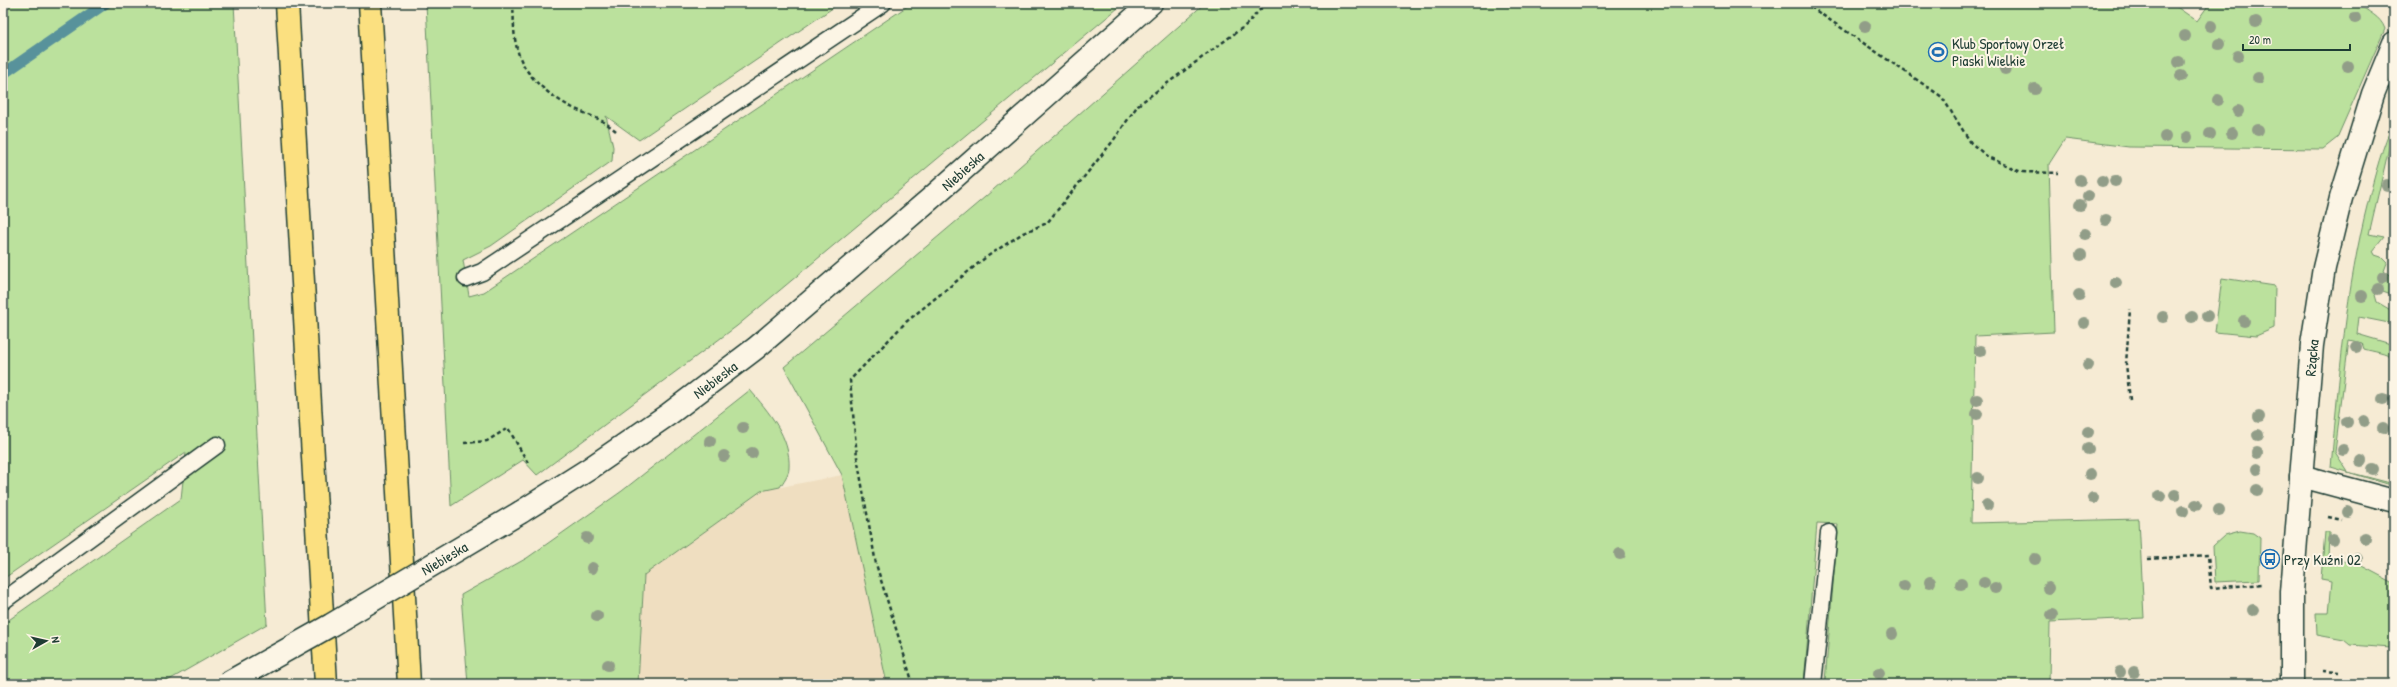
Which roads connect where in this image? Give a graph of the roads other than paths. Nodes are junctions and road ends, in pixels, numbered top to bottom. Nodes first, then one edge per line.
1 (287, 3) edge
2 (370, 3) edge
3 (883, 3) edge
4 (1151, 3) edge
5 (2394, 43) edge
6 (466, 278) dead end
7 (217, 445) dead end
8 (2301, 476) junction
9 (2394, 501) edge
10 (1829, 533) dead end
11 (3, 601) edge
12 (226, 684) edge
13 (326, 684) edge
14 (409, 684) edge
15 (1812, 684) edge
16 (2292, 684) edge

1 - 13 highway
2 - 14 highway
3 - 6 lane
4 - 12 street, Niebieska, bridge
5 - 8 street, Rżącka
7 - 11 lane
8 - 9 street
8 - 16 street, Rżącka
10 - 15 lane

